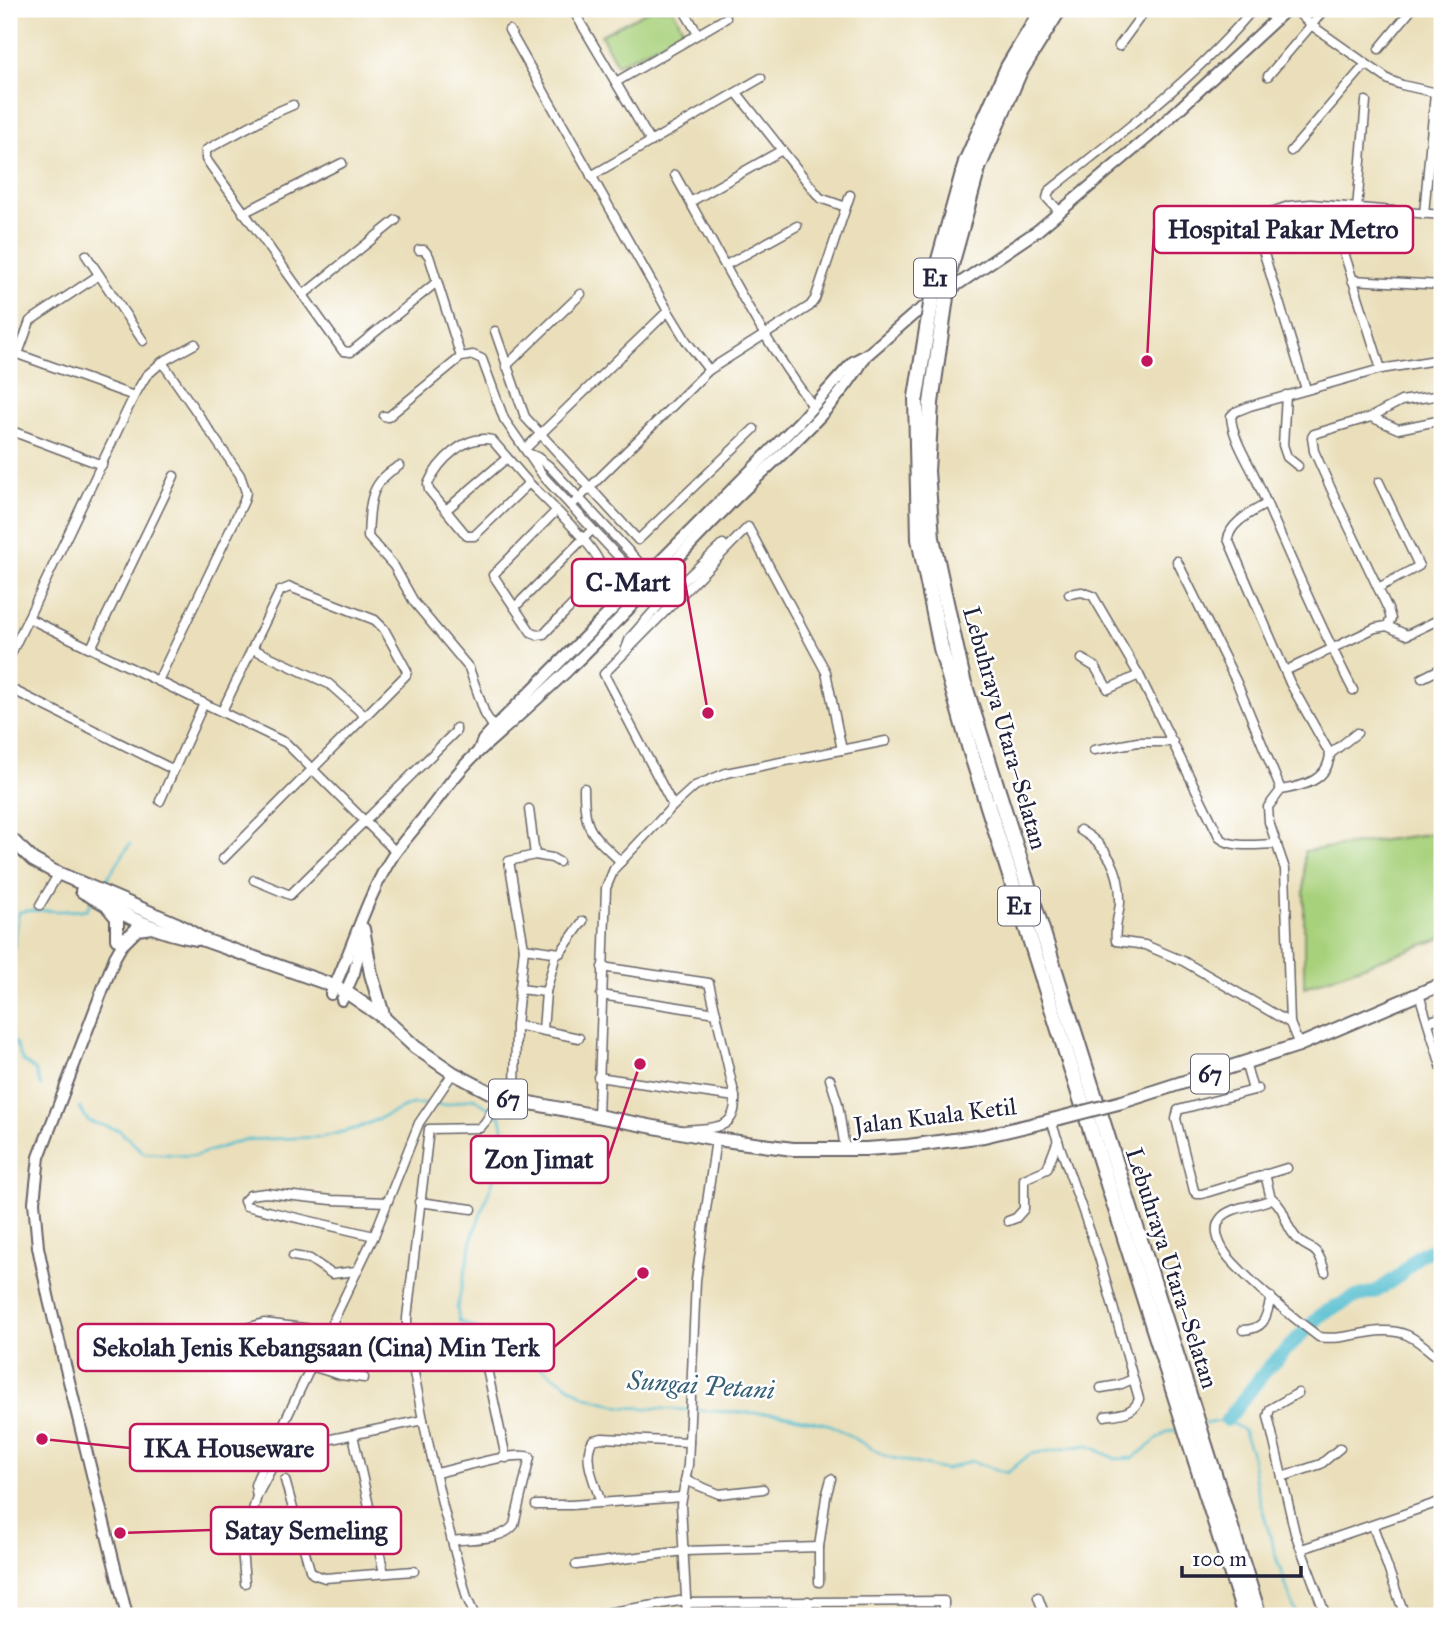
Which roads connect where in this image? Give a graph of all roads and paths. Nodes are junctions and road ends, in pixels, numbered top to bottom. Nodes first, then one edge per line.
1 (683, 9) edge
2 (1043, 9) edge
3 (1059, 9) edge
4 (1146, 9) edge
5 (1253, 9) edge
6 (1263, 9) edge
7 (1287, 9) edge
8 (1294, 9) edge
9 (1325, 9) edge
10 (1412, 9) edge
11 (573, 10) edge
12 (726, 18) dead end
13 (1275, 20) junction
14 (1311, 25) junction
15 (509, 30) dead end
16 (698, 34) junction
17 (1119, 46) dead end
18 (1379, 49) dead end
19 (1365, 65) junction
20 (1268, 76) dead end
21 (761, 78) dead end
22 (616, 82) junction
23 (737, 93) junction
24 (1439, 93) edge
25 (1366, 101) dead end
26 (293, 105) dead end
27 (651, 142) junction
28 (782, 150) junction
29 (1291, 151) dead end
30 (342, 163) dead end
31 (972, 165) junction
32 (675, 175) dead end
33 (591, 176) junction
34 (850, 195) dead end
35 (690, 202) junction
36 (846, 207) junction
37 (1340, 208) junction
38 (1357, 209) junction
39 (1060, 212) junction
40 (243, 213) junction
41 (1424, 214) junction
42 (1442, 215) edge
43 (396, 220) dead end
44 (797, 226) dead end
45 (419, 250) dead end
46 (86, 255) dead end
47 (726, 265) junction
48 (99, 275) junction
49 (1352, 280) junction
50 (438, 281) junction
51 (1442, 285) edge
52 (582, 294) dead end
53 (303, 295) junction
54 (668, 311) junction
55 (495, 331) dead end
56 (766, 335) junction
57 (143, 341) dead end
58 (195, 344) dead end
59 (9, 351) edge
60 (18, 354) junction
61 (868, 354) junction
62 (461, 357) junction
63 (1442, 359) edge
64 (162, 362) junction
65 (506, 366) junction
66 (1381, 369) junction
67 (709, 370) junction
68 (1306, 389) junction
69 (1442, 395) edge
70 (134, 396) junction
71 (1286, 396) junction
72 (813, 406) junction
73 (384, 416) dead end
74 (1371, 417) junction
75 (1442, 420) edge
76 (754, 429) dead end
77 (9, 430) edge
78 (542, 435) junction
79 (527, 452) junction
80 (508, 458) junction
81 (102, 465) junction
82 (399, 466) dead end
83 (1298, 466) dead end
84 (174, 475) dead end
85 (1379, 482) dead end
86 (529, 483) junction
87 (589, 488) junction
88 (579, 498) junction
89 (1266, 504) junction
90 (571, 506) junction
91 (446, 510) junction
92 (556, 511) junction
93 (592, 530) junction
94 (583, 538) junction
95 (736, 539) junction
96 (1177, 561) dead end
97 (650, 581) junction
98 (1378, 589) junction
99 (1069, 594) dead end
100 (514, 607) junction
101 (28, 618) junction
102 (1442, 618) edge
103 (1387, 626) junction
104 (91, 648) junction
105 (253, 649) junction
106 (1331, 649) junction
107 (624, 654) junction
108 (9, 658) edge
109 (1082, 659) dead end
110 (1442, 668) edge
111 (1285, 671) junction
112 (1139, 675) junction
113 (1422, 678) dead end
114 (158, 681) junction
115 (9, 688) edge
116 (1353, 690) dead end
117 (204, 703) junction
118 (222, 711) junction
119 (365, 716) junction
120 (456, 728) dead end
121 (494, 728) junction
122 (1357, 733) dead end
123 (886, 741) dead end
124 (1172, 742) junction
125 (842, 750) junction
126 (1094, 750) dead end
127 (478, 752) junction
128 (1330, 754) junction
129 (312, 769) junction
130 (174, 770) junction
131 (584, 788) dead end
132 (1281, 790) junction
133 (160, 801) dead end
134 (673, 806) junction
135 (529, 809) dead end
136 (365, 821) junction
137 (1080, 830) dead end
138 (9, 837) edge
139 (1277, 844) junction
140 (396, 852) junction
141 (535, 855) junction
142 (223, 859) dead end
143 (559, 862) dead end
144 (621, 862) junction
145 (54, 875) junction
146 (254, 880) dead end
147 (103, 900) junction
148 (40, 905) dead end
149 (132, 912) junction
150 (366, 912) junction
151 (583, 921) dead end
152 (153, 927) junction
153 (363, 929) junction
154 (121, 940) junction
155 (204, 940) junction
156 (524, 948) junction
157 (556, 954) junction
158 (602, 967) junction
159 (1442, 984) edge
160 (519, 989) junction
161 (546, 992) junction
162 (339, 993) junction
163 (601, 995) junction
164 (1419, 995) junction
165 (716, 1013) junction
166 (1442, 1017) edge
167 (384, 1018) junction
168 (1428, 1022) junction
169 (1290, 1023) junction
170 (516, 1025) junction
171 (393, 1028) junction
172 (543, 1030) junction
173 (579, 1038) dead end
174 (1298, 1045) junction
175 (1245, 1062) junction
176 (1442, 1069) edge
177 (453, 1073) junction
178 (598, 1077) junction
179 (831, 1079) dead end
180 (735, 1097) junction
181 (515, 1101) junction
182 (497, 1102) junction
183 (598, 1116) junction
184 (1055, 1119) junction
185 (421, 1120) junction
186 (429, 1129) junction
187 (675, 1130) junction
188 (716, 1139) junction
189 (1058, 1140) junction
190 (845, 1149) junction
191 (1287, 1168) dead end
192 (1265, 1174) junction
193 (1271, 1197) junction
194 (387, 1202) junction
195 (419, 1202) junction
196 (472, 1209) dead end
197 (1008, 1221) dead end
198 (374, 1236) junction
199 (293, 1256) dead end
200 (356, 1271) junction
201 (1325, 1272) dead end
202 (1272, 1297) junction
203 (239, 1330) dead end
204 (1243, 1330) dead end
205 (328, 1331) junction
206 (484, 1350) dead end
207 (1442, 1361) edge
208 (312, 1366) junction
209 (364, 1378) dead end
210 (1133, 1379) junction
211 (1101, 1388) dead end
212 (1298, 1393) dead end
213 (1185, 1404) junction
214 (1105, 1416) dead end
215 (424, 1420) junction
216 (353, 1435) junction
217 (689, 1442) junction
218 (1340, 1448) dead end
219 (1199, 1449) junction
220 (506, 1458) junction
221 (436, 1473) junction
222 (1282, 1477) junction
223 (831, 1479) dead end
224 (285, 1480) dead end
225 (685, 1480) junction
226 (763, 1489) dead end
227 (257, 1496) junction
228 (682, 1497) junction
229 (1442, 1501) edge
230 (601, 1503) junction
231 (536, 1506) dead end
232 (1373, 1526) junction
233 (452, 1541) junction
234 (818, 1548) junction
235 (1301, 1549) junction
236 (684, 1551) junction
237 (576, 1565) dead end
238 (414, 1571) dead end
239 (384, 1573) junction
240 (819, 1582) dead end
241 (245, 1583) dead end
242 (1038, 1597) dead end
243 (808, 1601) junction
244 (686, 1602) junction
245 (599, 1614) dead end
246 (127, 1616) edge
247 (475, 1616) edge
248 (687, 1616) edge
249 (809, 1616) edge
250 (944, 1616) edge
251 (1045, 1616) edge
252 (1245, 1616) edge
253 (1259, 1616) edge
254 (1326, 1616) edge
255 (1405, 1616) edge

1 - 16 street
2 - 31 highway, Lebuhraya Utara–Selatan / E1
3 - 31 highway, Lebuhraya Utara–Selatan / E1
4 - 17 street
5 - 39 street
6 - 13 street
7 - 13 main road
8 - 14 street
9 - 14 street
10 - 18 street
11 - 22 street
12 - 16 street
13 - 39 main road
14 - 19 street
14 - 20 street
15 - 33 street
16 - 22 street
19 - 24 street
19 - 29 street
21 - 23 street
22 - 27 street
23 - 27 street
23 - 28 street
24 - 41 street
25 - 38 street
26 - 40 street
27 - 33 street
28 - 35 street
28 - 36 street
30 - 40 street
31 - 213 highway, Lebuhraya Utara–Selatan / E1, bridge
31 - 213 highway, Lebuhraya Utara–Selatan / E1, bridge
32 - 35 street
33 - 54 street
34 - 36 street
35 - 47 street
36 - 56 street
37 - 38 street
37 - 49 street
37 - 68 street
38 - 41 street
39 - 61 main road
40 - 53 street
41 - 42 street
43 - 53 street
44 - 47 street
45 - 50 street
46 - 48 street
47 - 56 street
48 - 57 street
48 - 60 street
49 - 51 street
49 - 66 street
50 - 53 street
50 - 62 street
52 - 65 street
54 - 67 street
54 - 78 street
55 - 65 street
56 - 67 street
56 - 72 street
58 - 64 street
59 - 60 street
60 - 70 street
61 - 72 main road
61 - 97 main road
62 - 73 street
62 - 79 street
63 - 66 street
64 - 70 street
64 - 114 street
65 - 78 street
66 - 68 street
67 - 87 street
68 - 71 street
69 - 74 street
70 - 81 street
71 - 83 street
71 - 89 street
72 - 97 main road
74 - 75 street
74 - 98 street
76 - 87 street
77 - 81 street
78 - 79 street
78 - 87 street
79 - 88 street
79 - 90 street
80 - 86 street
80 - 91 street
80 - 91 street
81 - 101 street
82 - 121 street
84 - 104 street
85 - 98 street
86 - 91 street
86 - 92 street
87 - 88 street
88 - 90 street
88 - 97 street
89 - 106 street
89 - 111 street
90 - 93 street
92 - 94 street
92 - 100 street
93 - 94 street
93 - 97 street
94 - 100 street
94 - 100 street
95 - 97 street
95 - 107 street
95 - 125 street
96 - 132 street
97 - 107 street
97 - 121 main road
97 - 127 main road
98 - 103 street
99 - 112 street
101 - 104 street
101 - 108 street
102 - 103 street
103 - 106 street
104 - 114 street
105 - 118 street
105 - 119 street
105 - 119 street
106 - 111 street
106 - 116 street
107 - 134 street
109 - 112 street
110 - 113 street
111 - 128 street
112 - 124 street
114 - 117 street
115 - 130 street
117 - 118 street
117 - 130 street
118 - 129 street
119 - 129 street
120 - 136 street
121 - 127 main road
122 - 128 street
123 - 125 street
124 - 126 street
124 - 139 street
125 - 134 street
127 - 140 main road
128 - 132 street
129 - 136 street
129 - 142 street
130 - 133 street
131 - 144 street
132 - 139 street
134 - 144 street
135 - 141 street
136 - 140 street
136 - 146 street
137 - 169 street
138 - 145 main road, Jalan Kuala Ketil / 67
139 - 169 street
140 - 150 main road
141 - 143 street
141 - 156 street
144 - 158 street
145 - 147 main road, Jalan Kuala Ketil / 67
145 - 148 street
147 - 149 main road, Jalan Kuala Ketil / 67
147 - 154 main road
149 - 152 main road, Jalan Kuala Ketil / 67
149 - 154 main road
149 - 155 main road, Jalan Kuala Ketil / 67
150 - 153 main road
150 - 162 main road
151 - 157 street
152 - 154 main road
152 - 155 main road, Jalan Kuala Ketil / 67
153 - 162 main road
153 - 167 main road
154 - 246 main road
155 - 162 main road, Jalan Kuala Ketil / 67
156 - 157 street
156 - 160 street
157 - 161 street
158 - 163 street
158 - 165 street
159 - 164 main road, Jalan Kuala Ketil / 67
160 - 161 street
160 - 170 street
161 - 172 street
162 - 167 main road, Jalan Kuala Ketil / 67
162 - 171 main road, Jalan Kuala Ketil / 67
163 - 165 street
163 - 178 street
164 - 168 street
164 - 174 main road, Jalan Kuala Ketil / 67
165 - 180 street
166 - 168 street
167 - 171 main road, Jalan Kuala Ketil / 67
168 - 176 street
169 - 174 street
170 - 172 street
170 - 181 street
171 - 177 main road, Jalan Kuala Ketil / 67
172 - 173 street
174 - 175 main road, Jalan Kuala Ketil / 67
175 - 184 main road, Jalan Kuala Ketil / 67, bridge
175 - 192 street
177 - 182 main road, Jalan Kuala Ketil / 67
177 - 185 street
178 - 180 street
178 - 183 street
179 - 190 street
180 - 187 street
181 - 182 main road, Jalan Kuala Ketil / 67
181 - 183 main road, Jalan Kuala Ketil / 67
182 - 186 street
183 - 187 main road, Jalan Kuala Ketil / 67
184 - 189 street
184 - 190 main road, Jalan Kuala Ketil / 67
185 - 186 street
185 - 194 street
186 - 195 street
187 - 188 main road, Jalan Kuala Ketil / 67
188 - 190 main road, Jalan Kuala Ketil / 67
188 - 217 street
189 - 197 street
189 - 210 street
191 - 192 street
192 - 193 street
193 - 201 street
193 - 202 street
194 - 198 street
194 - 198 street
195 - 196 street
195 - 215 street
198 - 200 street
199 - 200 street
200 - 205 street
202 - 204 street
202 - 207 street
203 - 205 street
205 - 208 street
206 - 220 street
208 - 209 street
208 - 227 street
210 - 211 street
210 - 214 street
212 - 222 street
213 - 219 highway, Lebuhraya Utara–Selatan / E1
215 - 216 street
215 - 221 street
216 - 227 street
216 - 239 street
217 - 225 street
217 - 230 street
218 - 222 street
219 - 252 highway, Lebuhraya Utara–Selatan / E1
219 - 253 highway, Lebuhraya Utara–Selatan / E1
220 - 221 street
220 - 233 street
221 - 233 street
222 - 235 street
223 - 234 street
224 - 239 street
225 - 226 street
225 - 228 street
227 - 241 street
228 - 230 street
228 - 236 street
229 - 232 street
230 - 231 street
232 - 235 street
232 - 255 street
233 - 247 street
234 - 236 street
234 - 240 street
235 - 254 street
236 - 237 street
236 - 244 street
238 - 239 street
242 - 251 street
243 - 244 street
243 - 249 street
243 - 250 street
244 - 245 street
244 - 248 street

